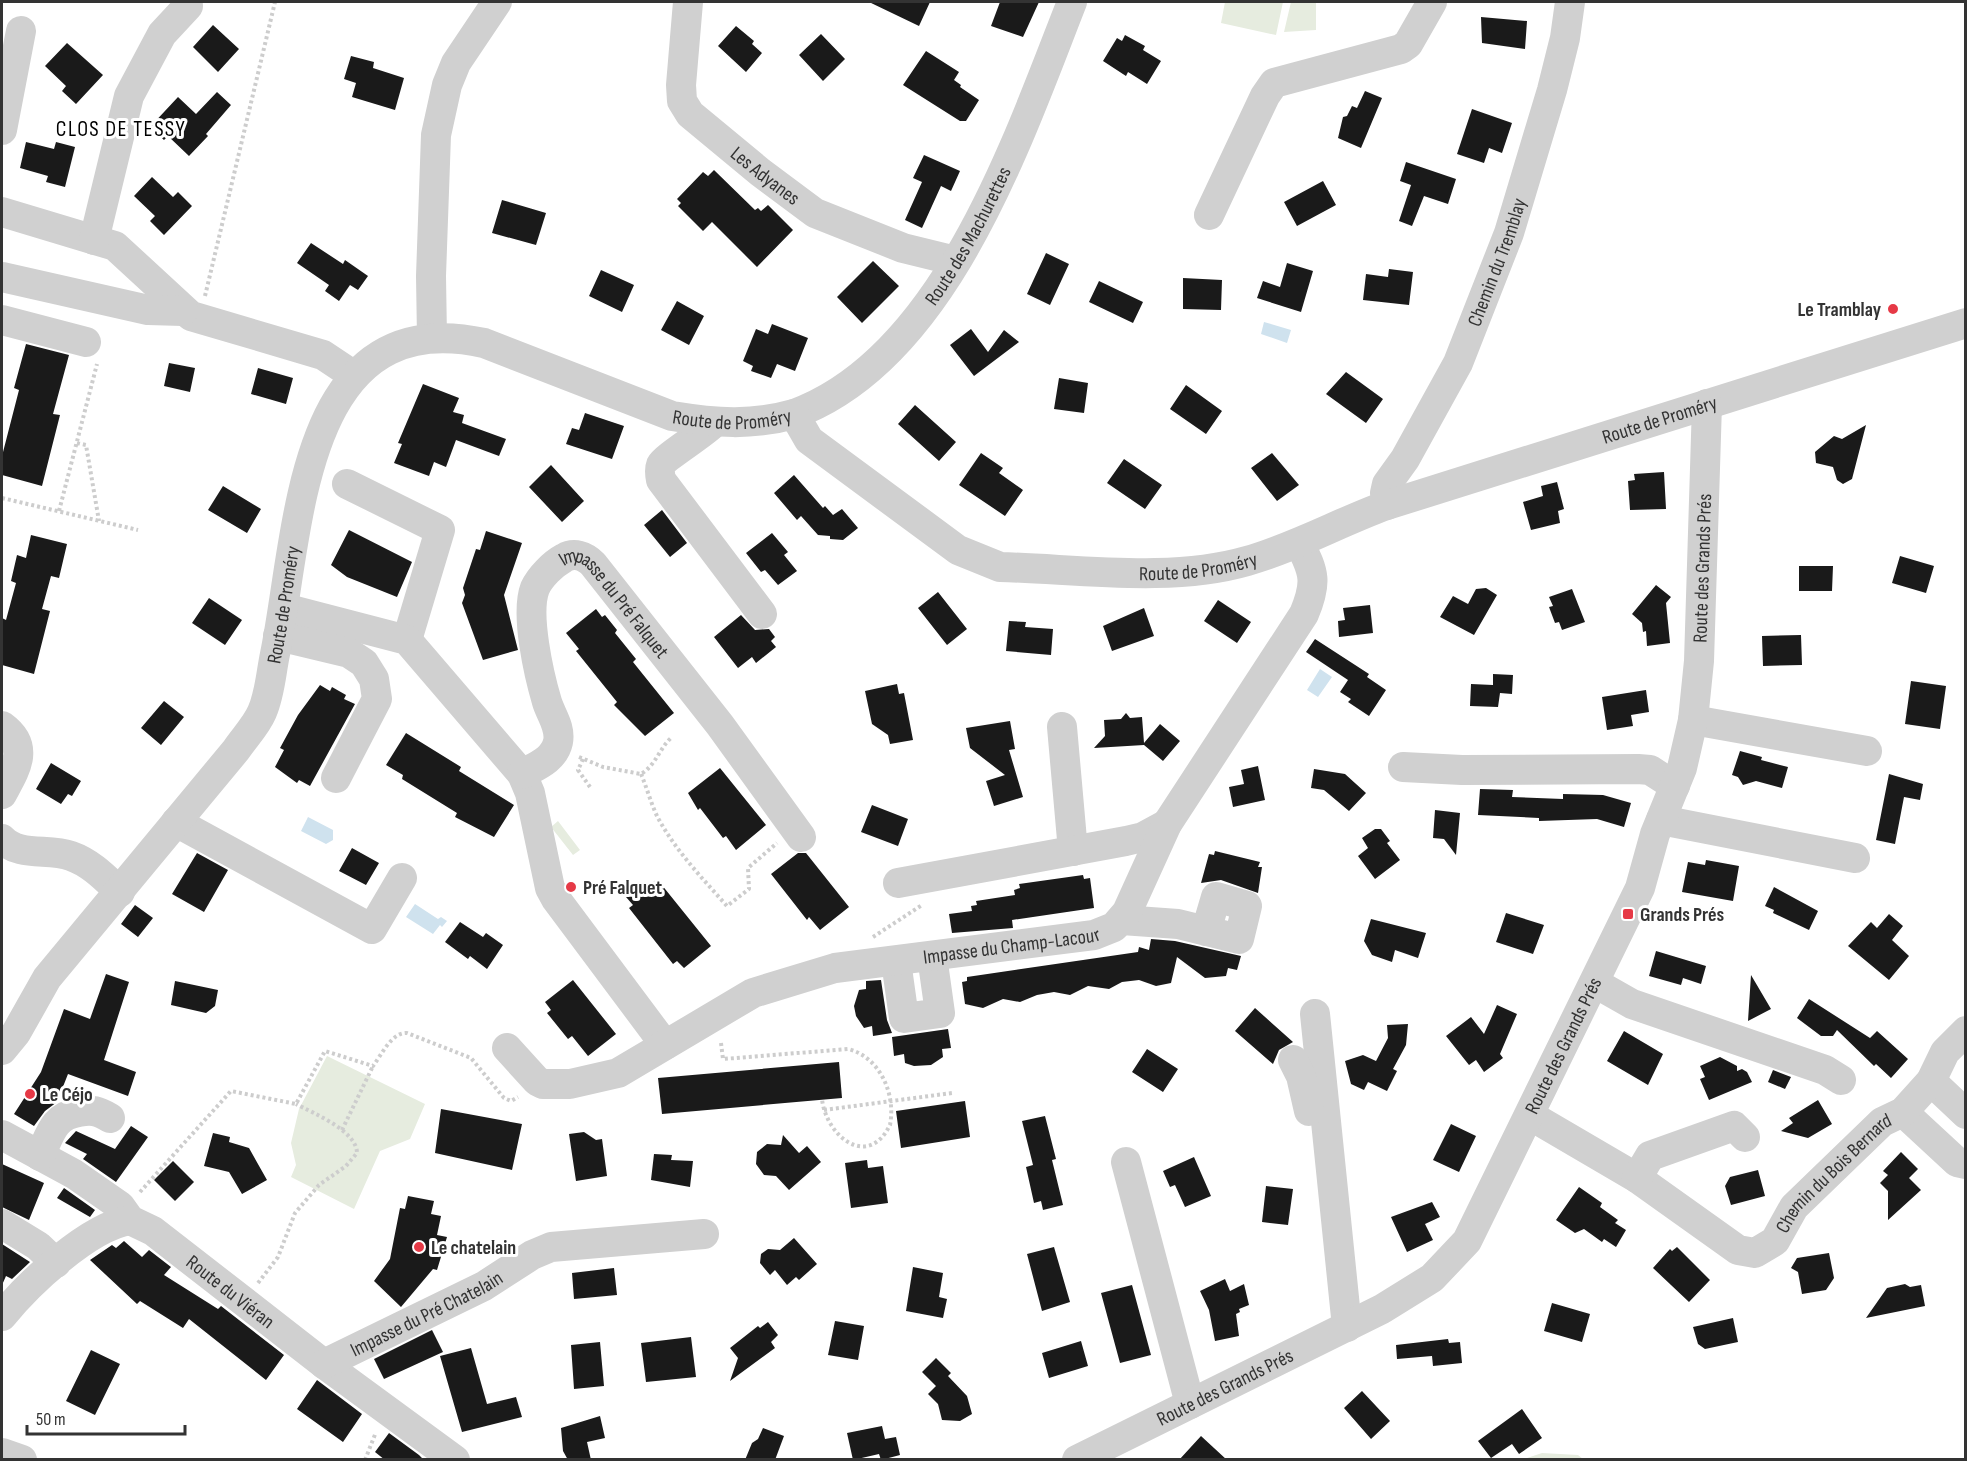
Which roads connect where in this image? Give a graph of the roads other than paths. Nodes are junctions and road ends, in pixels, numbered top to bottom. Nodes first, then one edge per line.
1 (497, 2) edge
2 (688, 2) edge
3 (1072, 2) edge
4 (1432, 2) edge
5 (1570, 2) edge
6 (188, 6) dead end
7 (21, 31) dead end
8 (2, 130) edge
9 (2, 212) edge
10 (1209, 215) dead end
11 (94, 240) junction
12 (956, 261) junction
13 (2, 277) edge
14 (192, 315) junction
15 (2, 320) edge
16 (1965, 323) edge
17 (432, 338) junction
18 (86, 342) road end
19 (353, 375) junction
20 (1707, 404) junction
21 (794, 414) junction
22 (716, 422) junction
23 (347, 484) dead end
24 (1388, 504) junction
25 (1299, 543) junction
26 (762, 614) dead end
27 (281, 622) junction
28 (407, 640) junction
29 (1693, 720) junction
30 (2, 726) edge
31 (1062, 727) dead end
32 (1867, 751) dead end
33 (1408, 759) dead end
34 (522, 774) junction
35 (1679, 777) junction
36 (336, 778) dead end
37 (2, 794) edge
38 (1661, 820) junction
39 (176, 822) junction
40 (1167, 824) junction
41 (798, 833) road end
42 (2, 838) edge
43 (1073, 851) junction
44 (1856, 858) dead end
45 (402, 878) dead end
46 (898, 883) dead end
47 (120, 892) junction
48 (1122, 920) junction
49 (1206, 931) dead end
50 (932, 956) junction
51 (896, 961) junction
52 (1595, 983) junction
53 (1315, 1014) dead end
54 (1965, 1031) edge
55 (665, 1045) junction
56 (507, 1048) dead end
57 (2, 1050) edge
58 (1293, 1060) dead end
59 (1841, 1080) dead end
60 (1931, 1081) junction
61 (1903, 1112) junction
62 (1965, 1114) edge
63 (1531, 1116) junction
64 (110, 1118) dead end
65 (2, 1135) edge
66 (1745, 1137) dead end
67 (40, 1156) junction
68 (1126, 1162) dead end
69 (1965, 1164) edge
70 (1637, 1178) junction
71 (130, 1220) junction
72 (2, 1224) edge
73 (570, 1226) dead end
74 (704, 1234) dead end
75 (542, 1250) junction
76 (56, 1263) junction
77 (2, 1316) edge
78 (1340, 1331) junction
79 (324, 1364) junction
80 (1190, 1404) junction
81 (2, 1453) edge
82 (22, 1460) edge
83 (455, 1460) edge
84 (1077, 1460) edge

1 - 17 street
2 - 12 street, Les Adyanes
3 - 12 street, Route des Machurettes
4 - 10 street
5 - 24 street, Chemin du Tremblay
6 - 11 street
7 - 8 street
9 - 11 street
11 - 14 street
12 - 21 street, Route des Machurettes
13 - 14 street
14 - 19 street
15 - 18 street
16 - 20 street, Route de Proméry
17 - 19 street, Route de Proméry
17 - 22 street, Route de Proméry
19 - 27 street, Route de Proméry
20 - 24 street, Route de Proméry
20 - 29 street, Route des Grands Prés
21 - 22 street, Route de Proméry
21 - 25 street, Route de Proméry
22 - 26 street
23 - 28 street
24 - 25 street, Route de Proméry
25 - 40 street, Impasse du Champ-Lacour
27 - 28 street
27 - 36 street
27 - 39 street, Route de Proméry
28 - 34 street
29 - 32 street
29 - 35 street, Route des Grands Prés
30 - 37 street
31 - 43 street
33 - 35 street
34 - 41 street, Impasse du Pré Falquet
34 - 55 street
35 - 38 street, Route des Grands Prés
38 - 44 street
38 - 52 street, Route des Grands Prés
39 - 45 street
39 - 47 street, Route de Proméry
40 - 43 street
40 - 48 street, Impasse du Champ-Lacour
42 - 47 street
43 - 46 street
47 - 57 street, Route de Proméry
48 - 49 street
48 - 50 street, Impasse du Champ-Lacour
50 - 51 street, Impasse du Champ-Lacour
50 - 51 street
51 - 55 street, Impasse du Champ-Lacour
52 - 59 street
52 - 63 street, Route des Grands Prés
53 - 78 street
54 - 60 street, Chemin du Bois Bernard
55 - 56 street, Impasse du Champ-Lacour
58 - 78 street
60 - 61 street, Chemin du Bois Bernard
60 - 62 street
61 - 69 street
61 - 70 street, Chemin du Bois Bernard
63 - 70 street, Chemin du Bois Bernard
63 - 78 street, Route des Grands Prés
64 - 67 street
65 - 67 street, Route du Viéran
66 - 70 street
67 - 71 street, Route du Viéran
68 - 80 street
71 - 76 street
71 - 79 street, Route du Viéran
72 - 76 street
73 - 75 street
74 - 75 street, Impasse du Pré Chatelain
75 - 79 street, Impasse du Pré Chatelain
76 - 77 street
78 - 80 street, Route des Grands Prés
79 - 83 street, Route du Viéran
80 - 84 street, Route des Grands Prés
81 - 82 street

